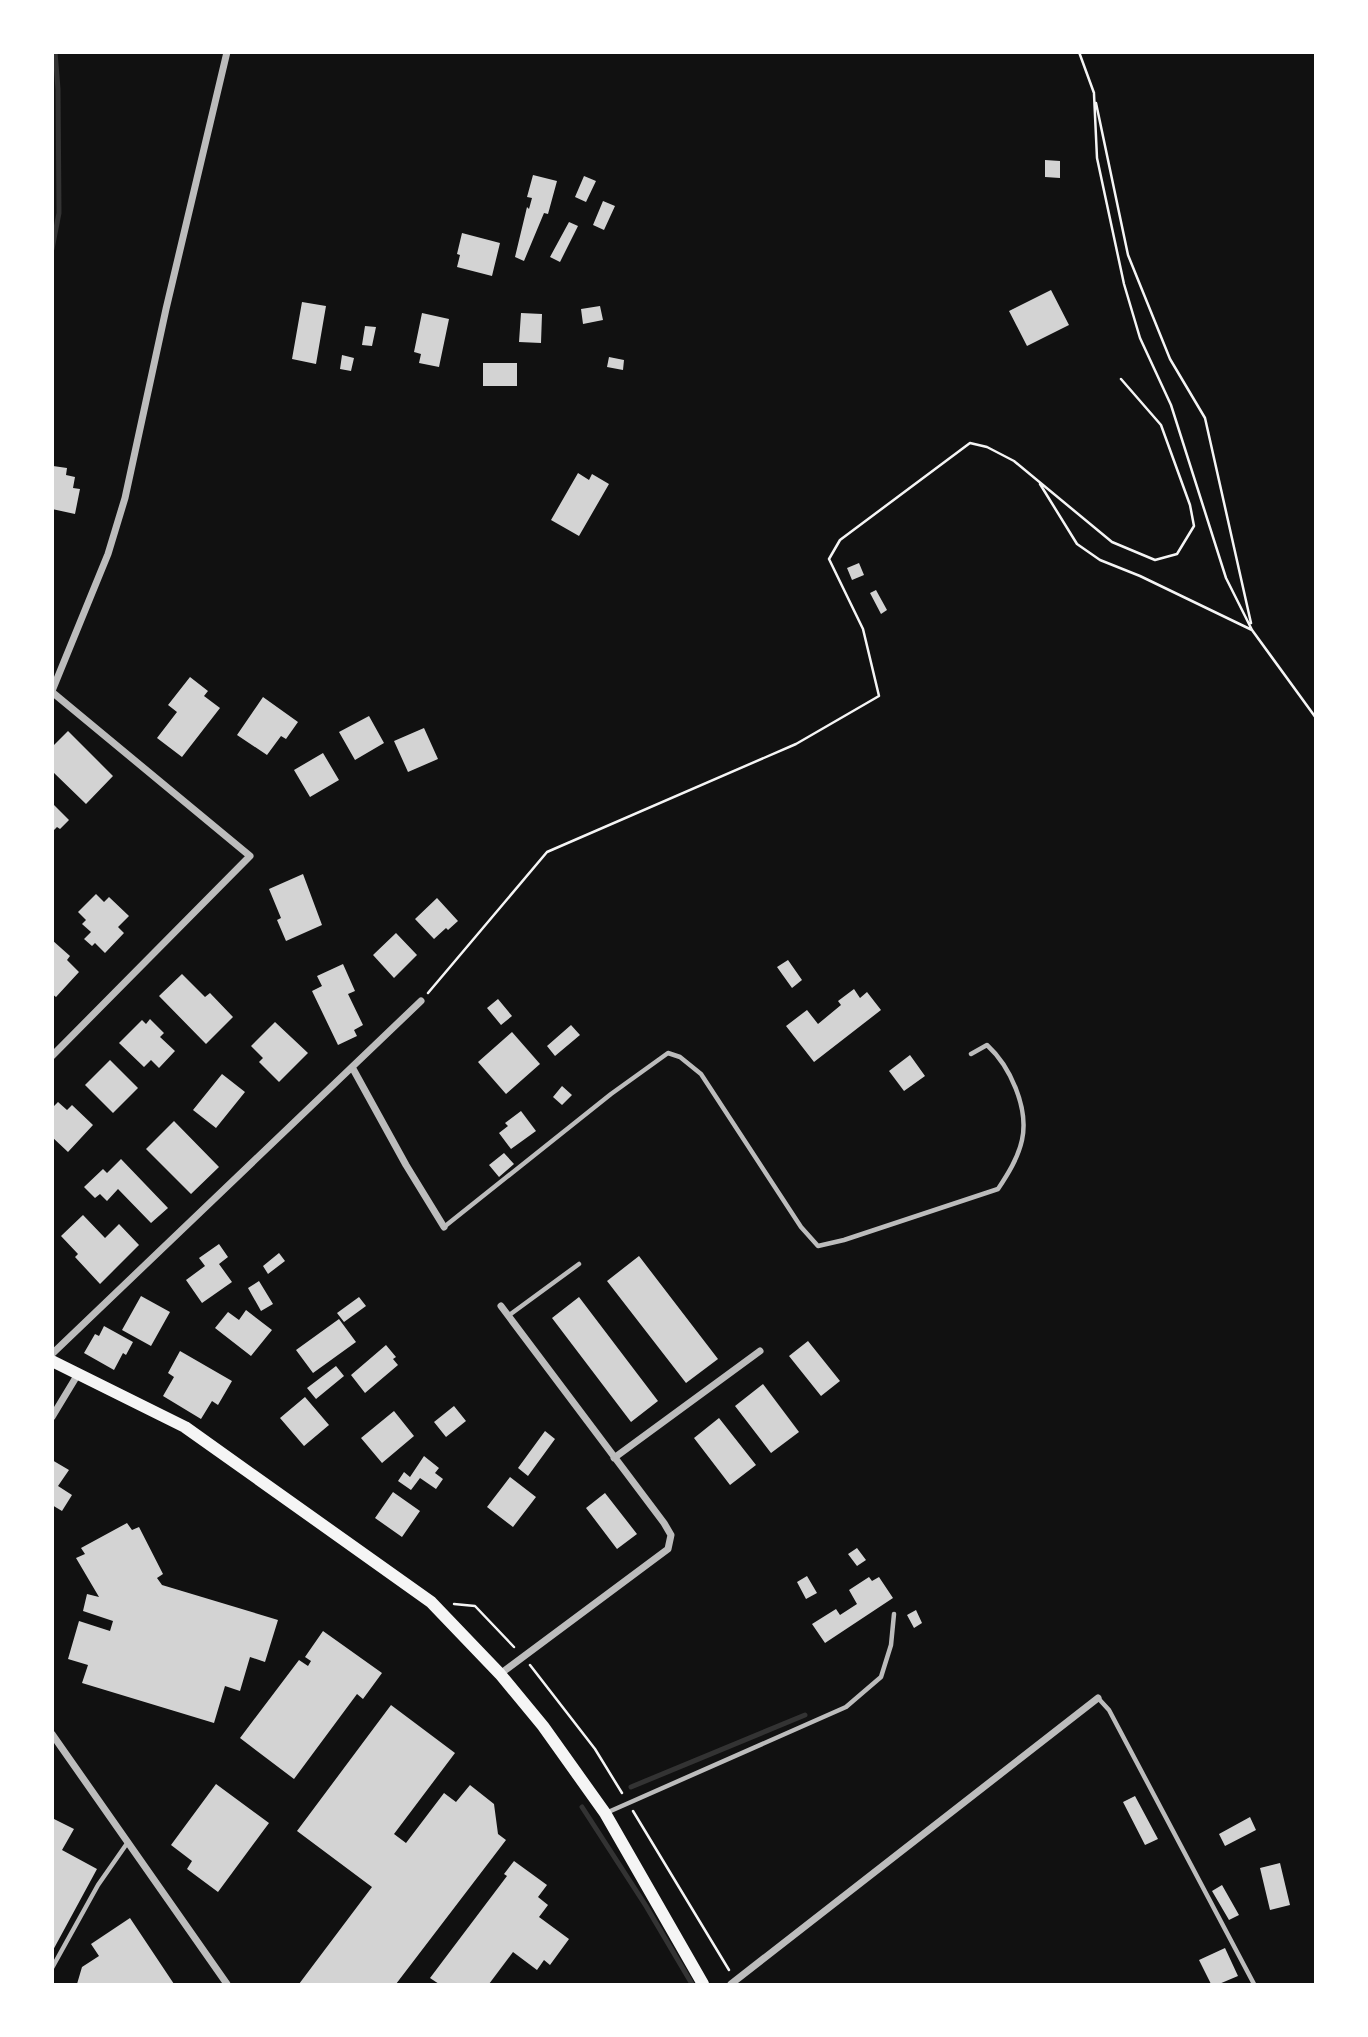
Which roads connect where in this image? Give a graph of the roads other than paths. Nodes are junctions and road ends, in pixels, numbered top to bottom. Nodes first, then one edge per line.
1 (228, 52) edge
2 (52, 692) edge
3 (421, 1001) road end
4 (971, 1054) dead end
5 (52, 1056) edge
6 (352, 1067) junction
7 (444, 1227) joint
8 (579, 1264) dead end
9 (501, 1307) dead end
10 (508, 1316) junction
11 (760, 1351) dead end
12 (52, 1354) edge
13 (52, 1362) edge
14 (78, 1374) junction
15 (52, 1417) edge
16 (614, 1458) junction
17 (894, 1614) dead end
18 (500, 1674) junction
19 (1098, 1698) joint
20 (52, 1734) edge
21 (605, 1814) junction
22 (128, 1842) junction
23 (52, 1968) edge
24 (734, 1983) edge
25 (227, 1984) edge
26 (703, 1984) edge
27 (1254, 1984) edge

1 - 2 street
2 - 5 street
3 - 6 street
4 - 7 lane
6 - 7 street
6 - 12 street
8 - 10 lane
9 - 10 street
10 - 16 street
11 - 16 street
13 - 14 main road
14 - 15 street
14 - 18 main road
16 - 18 street
17 - 21 lane
18 - 21 main road
19 - 24 street
19 - 27 lane
20 - 22 street
21 - 26 main road
22 - 23 lane
22 - 25 street

